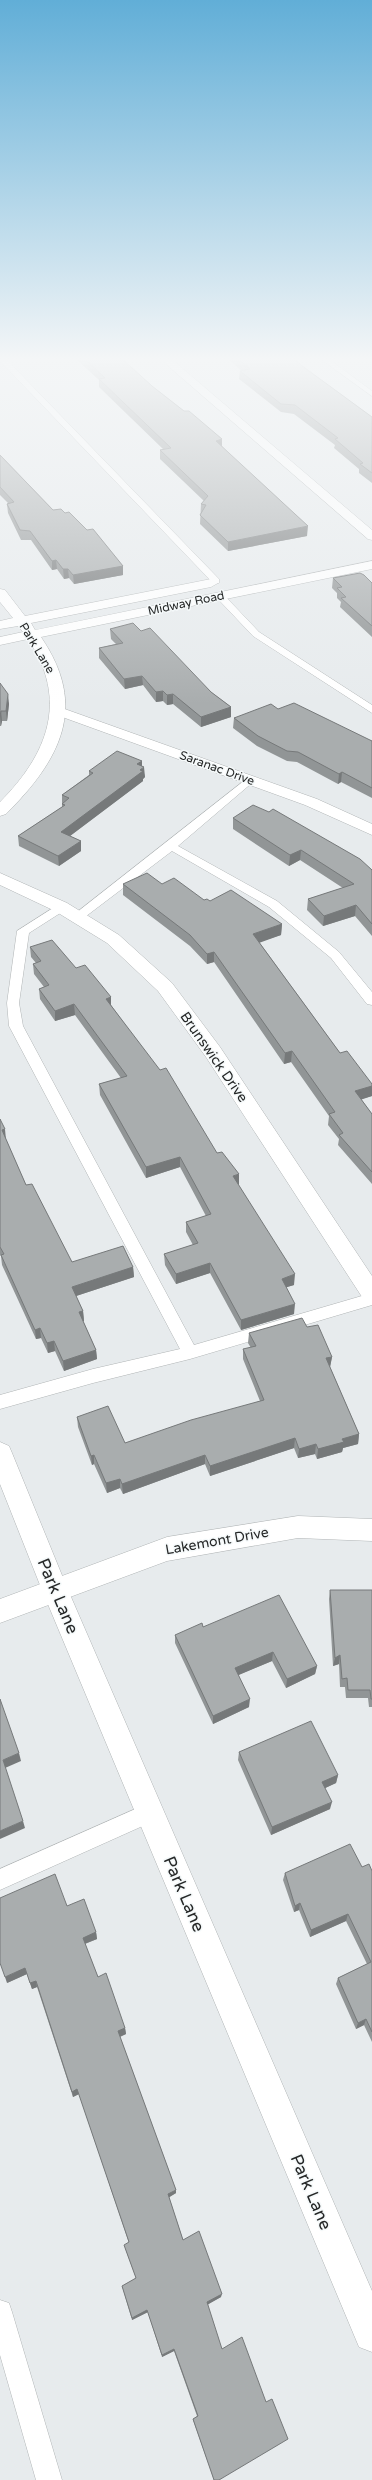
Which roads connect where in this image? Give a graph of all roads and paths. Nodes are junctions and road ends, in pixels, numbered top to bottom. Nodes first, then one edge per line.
1 (112, 473) edge
2 (298, 473) edge
3 (372, 536) edge
4 (372, 565) edge
5 (232, 578) dead end
6 (216, 581) junction
7 (0, 593) edge
8 (220, 596) junction
9 (20, 621) junction
10 (0, 625) edge
11 (31, 635) junction
12 (0, 641) edge
13 (372, 710) edge
14 (60, 711) junction
15 (249, 780) junction
16 (0, 811) edge
17 (372, 830) edge
18 (171, 846) junction
19 (0, 878) edge
20 (69, 912) junction
21 (372, 1001) edge
22 (372, 1294) edge
23 (372, 1299) edge
24 (190, 1352) junction
25 (0, 1402) edge
26 (0, 1453) edge
27 (372, 1530) edge
28 (55, 1590) junction
29 (0, 1611) edge
30 (150, 1813) junction
31 (0, 1880) edge
32 (0, 2312) edge
33 (372, 2334) edge
34 (49, 2480) edge

1 - 6 lane
2 - 3 street
4 - 8 street, Midway Road
5 - 6 street, Midway Road
6 - 9 street, Midway Road
7 - 9 street, Park Lane
8 - 11 street, Midway Road
8 - 13 lane
9 - 10 street, Midway Road
9 - 11 street, Park Lane
11 - 12 street, Midway Road
11 - 14 street, Park Lane
14 - 15 street, Saranac Drive
14 - 16 street, Park Lane
15 - 17 street, Saranac Drive
15 - 18 lane
18 - 20 lane
18 - 21 lane
19 - 20 street, Brunswick Drive
20 - 22 street, Brunswick Drive
20 - 24 lane
23 - 24 lane
24 - 25 lane
26 - 28 street, Park Lane
27 - 28 street, Lakemont Drive
28 - 29 street, Lakemont Drive
28 - 30 street, Park Lane
30 - 31 lane
30 - 33 street, Park Lane
32 - 34 lane

